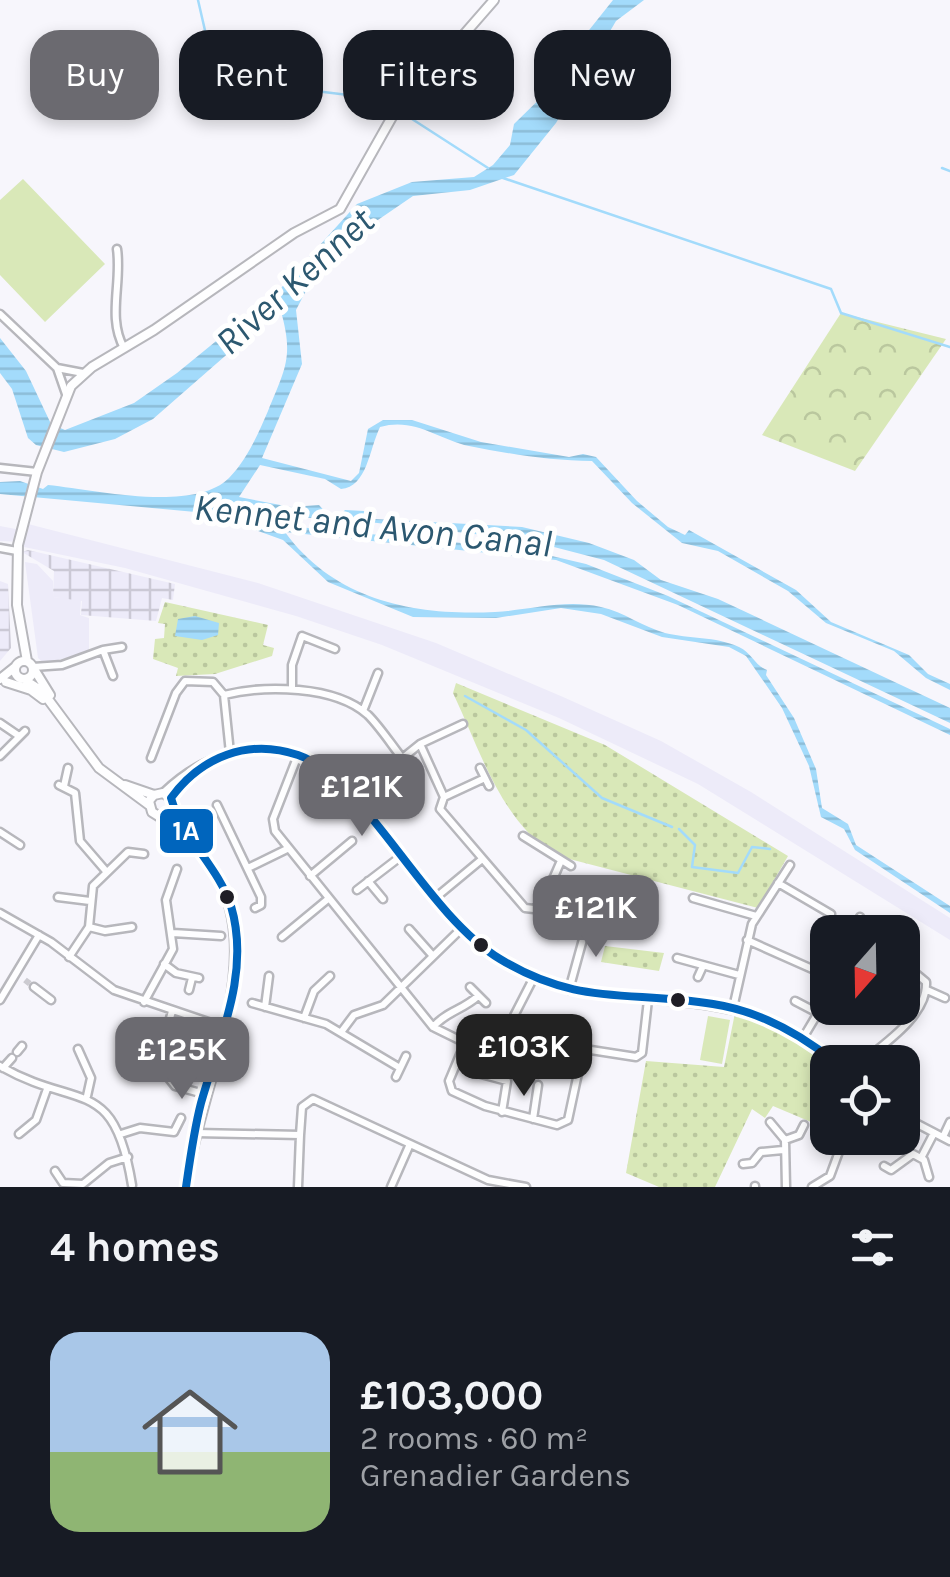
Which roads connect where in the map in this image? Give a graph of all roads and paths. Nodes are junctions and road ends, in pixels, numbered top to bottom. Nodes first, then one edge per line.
1 (494, 0) edge
2 (117, 249) dead end
3 (0, 314) edge
4 (124, 348) junction
5 (57, 368) junction
6 (83, 373) junction
7 (66, 394) junction
8 (0, 468) edge
9 (36, 475) junction
10 (0, 548) edge
11 (17, 551) junction
12 (288, 645) dead end
13 (122, 648) dead end
14 (297, 649) junction
15 (335, 649) dead end
16 (103, 650) junction
17 (25, 666) junction
18 (378, 673) dead end
19 (113, 676) dead end
20 (22, 679) junction
21 (2, 681) edge
22 (292, 688) junction
23 (372, 688) junction
24 (384, 693) dead end
25 (224, 695) junction
26 (50, 706) junction
27 (363, 711) junction
28 (64, 721) junction
29 (0, 723) edge
30 (463, 724) dead end
31 (420, 744) junction
32 (145, 746) dead end
33 (230, 753) junction
34 (298, 755) junction
35 (0, 756) edge
36 (402, 758) junction
37 (68, 768) dead end
38 (480, 768) dead end
39 (485, 778) junction
40 (120, 784) junction
41 (489, 786) dead end
42 (444, 797) junction
43 (165, 798) junction
44 (353, 798) junction
45 (217, 805) dead end
46 (149, 806) junction
47 (162, 816) junction
48 (222, 816) junction
49 (214, 822) dead end
50 (0, 832) edge
51 (180, 832) junction
52 (523, 836) dead end
53 (352, 841) dead end
54 (20, 845) dead end
55 (287, 850) junction
56 (337, 853) junction
57 (144, 854) dead end
58 (400, 857) junction
59 (481, 860) junction
60 (345, 863) dead end
61 (560, 863) junction
62 (790, 865) dead end
63 (570, 866) dead end
64 (248, 868) junction
65 (105, 870) junction
66 (176, 870) dead end
67 (310, 876) junction
68 (368, 881) junction
69 (778, 884) junction
70 (357, 890) dead end
71 (621, 896) dead end
72 (58, 897) dead end
73 (434, 898) junction
74 (693, 898) dead end
75 (328, 899) junction
76 (90, 900) junction
77 (383, 900) dead end
78 (543, 902) junction
79 (255, 908) dead end
80 (619, 910) junction
81 (635, 912) dead end
82 (0, 914) edge
83 (831, 914) dead end
84 (756, 916) junction
85 (588, 921) junction
86 (90, 927) junction
87 (132, 927) dead end
88 (294, 928) junction
89 (409, 929) dead end
90 (461, 929) junction
91 (217, 932) dead end
92 (173, 933) junction
93 (39, 935) junction
94 (282, 937) dead end
95 (416, 937) junction
96 (301, 938) dead end
97 (746, 940) junction
98 (406, 948) dead end
99 (433, 956) junction
100 (69, 957) junction
101 (677, 958) dead end
102 (164, 964) junction
103 (703, 966) junction
104 (810, 968) edge
105 (16, 974) junction
106 (740, 975) junction
107 (270, 976) dead end
108 (330, 976) dead end
109 (534, 977) junction
110 (920, 977) edge
111 (698, 978) dead end
112 (24, 980) tunnel mouth
113 (34, 987) tunnel mouth
114 (401, 988) junction
115 (470, 988) dead end
116 (189, 990) dead end
117 (568, 990) junction
118 (927, 990) junction
119 (478, 996) junction
120 (944, 998) dead end
121 (0, 1000) edge
122 (51, 1000) dead end
123 (648, 1000) junction
124 (795, 1001) dead end
125 (144, 1002) junction
126 (920, 1002) edge
127 (252, 1003) dead end
128 (486, 1003) dead end
129 (265, 1007) junction
130 (733, 1008) junction
131 (810, 1009) edge
132 (172, 1011) junction
133 (304, 1018) junction
134 (811, 1025) edge
135 (903, 1025) edge
136 (433, 1026) junction
137 (512, 1027) junction
138 (226, 1028) junction
139 (342, 1032) junction
140 (803, 1038) junction
141 (465, 1043) junction
142 (813, 1045) edge
143 (881, 1045) edge
144 (78, 1049) dead end
145 (583, 1050) junction
146 (17, 1052) dead end
147 (406, 1056) dead end
148 (2, 1067) edge
149 (400, 1068) junction
150 (481, 1074) dead end
151 (396, 1077) dead end
152 (538, 1084) dead end
153 (47, 1088) junction
154 (204, 1094) junction
155 (87, 1096) junction
156 (502, 1112) junction
157 (181, 1118) dead end
158 (533, 1119) junction
159 (770, 1122) dead end
160 (950, 1122) edge
161 (804, 1125) dead end
162 (32, 1126) junction
163 (920, 1126) edge
164 (195, 1133) junction
165 (934, 1133) junction
166 (19, 1134) dead end
167 (121, 1134) junction
168 (300, 1136) junction
169 (38, 1138) dead end
170 (946, 1139) edge
171 (785, 1140) junction
172 (410, 1144) junction
173 (783, 1150) junction
174 (838, 1155) edge
175 (128, 1157) junction
176 (921, 1158) junction
177 (742, 1164) dead end
178 (884, 1166) dead end
179 (55, 1171) dead end
180 (929, 1176) dead end
181 (488, 1184) edge
182 (62, 1185) edge
183 (133, 1186) edge
184 (186, 1187) edge
185 (298, 1187) edge
186 (391, 1187) edge
187 (526, 1187) edge
188 (786, 1187) edge
189 (812, 1187) edge

1 - 4 street
2 - 4 street
3 - 5 street
4 - 6 street
5 - 6 street
5 - 7 street
6 - 7 street
7 - 9 street
8 - 9 street
9 - 11 street
10 - 11 street
11 - 17 street
12 - 14 street
13 - 16 street
14 - 15 street
14 - 22 street
16 - 17 street
16 - 19 street
17 - 20 street
17 - 20 street
17 - 21 street
17 - 28 street
18 - 23 street
20 - 21 street
20 - 26 street
21 - 26 street
22 - 25 street
22 - 27 street
23 - 24 street
23 - 27 street
25 - 32 street
25 - 33 street
26 - 28 street
27 - 36 street
28 - 40 street
29 - 35 street
30 - 31 street
31 - 36 street
31 - 42 street
33 - 34 street
33 - 43 street
34 - 44 street
34 - 55 street
36 - 44 street
37 - 65 street
38 - 39 street
39 - 41 street
39 - 42 street
40 - 43 street
40 - 46 street
42 - 59 street
43 - 46 street
43 - 47 street
43 - 51 street
44 - 58 street
45 - 48 street
46 - 47 street
47 - 51 street
48 - 49 street
48 - 64 street
50 - 54 street
51 - 138 street
52 - 61 street
53 - 56 street
55 - 64 street
55 - 67 street
56 - 60 street
56 - 67 street
57 - 65 street
58 - 68 street
58 - 73 street
59 - 73 street
59 - 78 street
61 - 63 street
61 - 78 street
62 - 69 street
64 - 79 street
65 - 76 street
66 - 92 street
67 - 75 street
68 - 70 street
68 - 77 street
69 - 83 street
69 - 84 street
71 - 80 street
72 - 76 street
73 - 90 street
74 - 84 street
75 - 88 street
75 - 114 street
76 - 86 street
78 - 85 street
80 - 81 street
80 - 85 street
82 - 93 street
84 - 97 street
85 - 117 street
86 - 87 street
86 - 100 street
88 - 94 street
88 - 96 street
89 - 95 street
90 - 99 street
90 - 109 street
91 - 92 street
92 - 102 street
93 - 100 street
93 - 105 street
95 - 98 street
95 - 99 street
97 - 104 street
97 - 106 street
99 - 114 street
100 - 125 street
101 - 103 street
102 - 116 street
102 - 125 street
103 - 106 street
103 - 111 street
105 - 112 street
105 - 121 street
106 - 130 street
107 - 129 street
108 - 133 street
109 - 117 street
109 - 137 street
110 - 118 street
113 - 122 street
114 - 136 street
114 - 139 street
115 - 119 street
117 - 123 street
118 - 120 street
118 - 126 street
119 - 128 street
119 - 136 street
123 - 130 street
123 - 145 street
124 - 131 street
125 - 132 street
127 - 129 street
129 - 133 street
130 - 140 street
132 - 138 street
132 - 154 street
133 - 139 street
134 - 140 street
135 - 143 street
136 - 141 street
137 - 141 street
137 - 145 street
138 - 154 street
139 - 149 street
140 - 142 street
141 - 156 street
144 - 155 street
145 - 158 street
146 - 148 street
147 - 149 street
148 - 153 street
149 - 151 street
150 - 156 street
152 - 158 street
153 - 155 street
153 - 162 street
154 - 164 street
155 - 167 street
156 - 158 street
157 - 167 street
159 - 171 street
160 - 170 street
161 - 171 street
162 - 166 street
162 - 169 street
163 - 165 street
164 - 168 street
164 - 184 street
165 - 170 street
165 - 176 street
167 - 175 street
168 - 172 street
168 - 185 street
171 - 173 street
172 - 181 street
172 - 186 street
173 - 177 street
173 - 188 street
174 - 189 street
175 - 182 street
175 - 183 street
176 - 178 street
176 - 180 street
179 - 182 street
181 - 187 street

